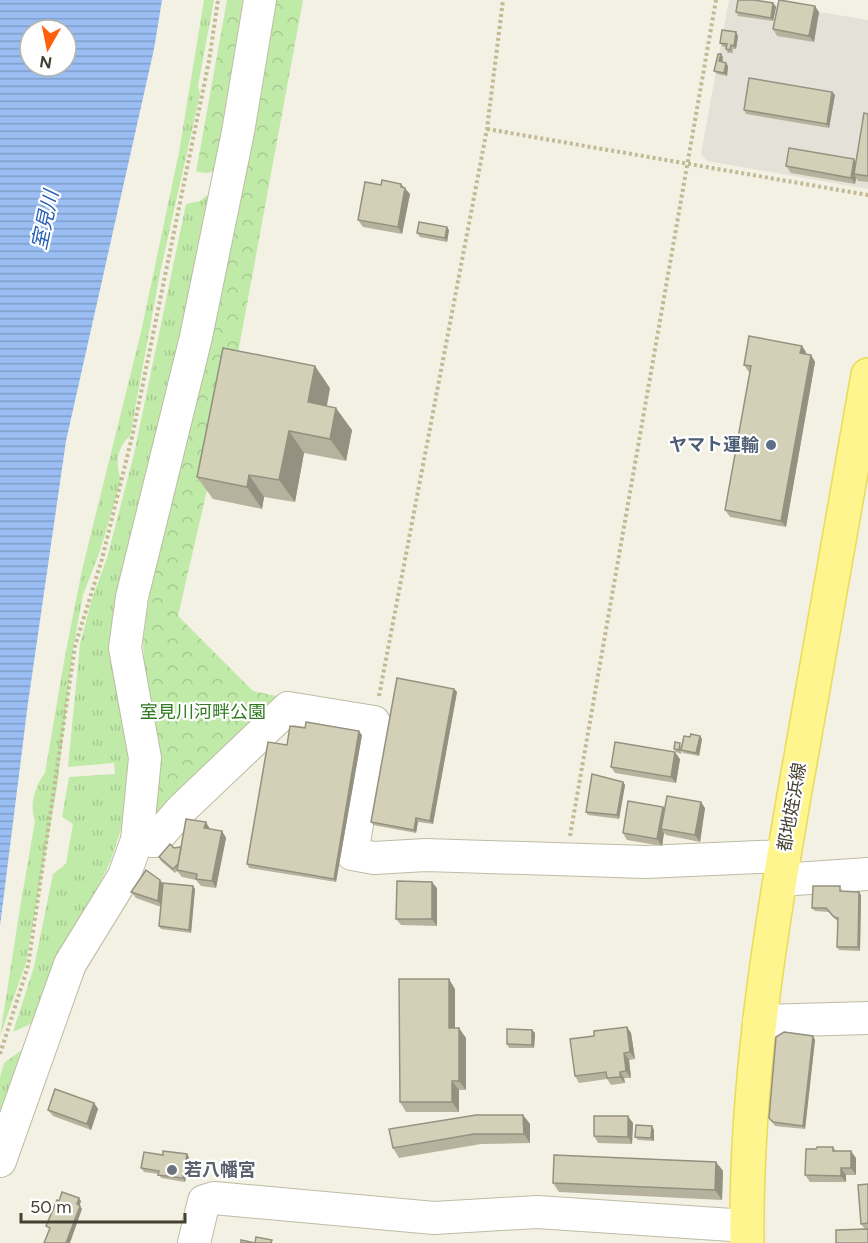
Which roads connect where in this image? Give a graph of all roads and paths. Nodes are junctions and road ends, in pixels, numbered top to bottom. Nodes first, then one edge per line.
1 (218, 0) edge
2 (260, 0) edge
3 (503, 0) edge
4 (716, 0) edge
5 (487, 129) junction
6 (688, 163) junction
7 (868, 195) edge
8 (868, 375) edge
9 (858, 496) edge
10 (374, 722) junction
11 (137, 840) junction
12 (566, 859) junction
13 (782, 868) junction
14 (868, 874) edge
15 (868, 1018) edge
16 (759, 1021) junction
17 (0, 1054) edge
18 (0, 1161) edge
19 (747, 1234) edge
20 (194, 1243) edge

1 - 17 path
2 - 11 street
3 - 5 path
4 - 6 path
5 - 6 path
5 - 10 path
6 - 7 path
6 - 12 path
8 - 9 main road, 都地姪浜線
9 - 13 main road, 都地姪浜線
10 - 11 street
10 - 12 street
11 - 18 street
12 - 13 street
13 - 14 street
13 - 16 main road, 都地姪浜線
15 - 16 street
16 - 19 main road, 都地姪浜線
19 - 20 street

